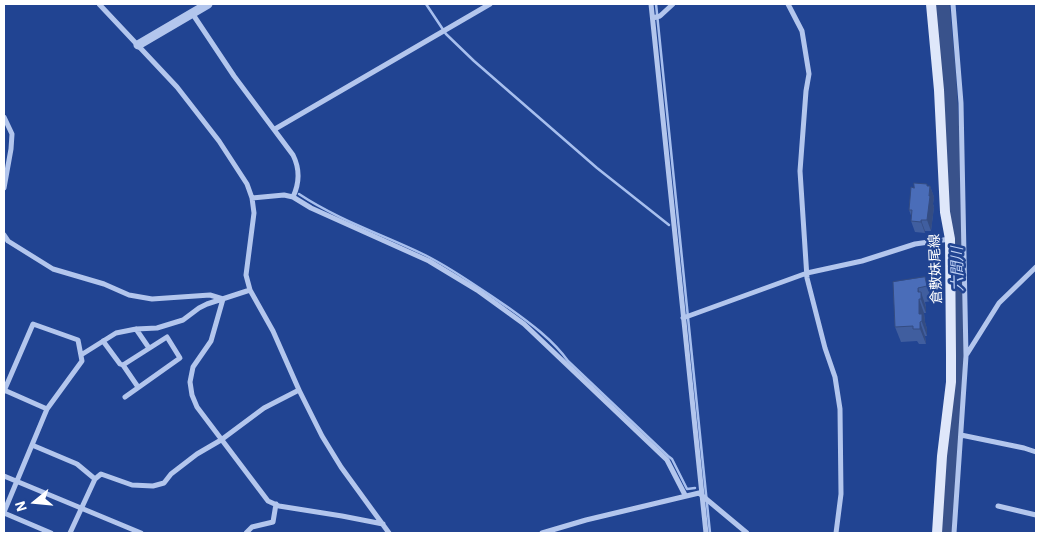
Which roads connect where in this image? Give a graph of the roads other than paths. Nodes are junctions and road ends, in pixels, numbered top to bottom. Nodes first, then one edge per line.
1 (99, 4) edge
2 (208, 4) edge
3 (490, 4) edge
4 (651, 4) edge
5 (673, 4) edge
6 (788, 4) edge
7 (931, 4) edge
8 (953, 4) edge
9 (192, 13) junction
10 (656, 17) junction
11 (138, 44) junction
12 (4, 118) edge
13 (275, 129) junction
14 (4, 188) edge
15 (292, 197) junction
16 (252, 198) junction
17 (4, 235) edge
18 (950, 239) junction
19 (1036, 267) edge
20 (807, 273) junction
21 (250, 290) junction
22 (223, 299) junction
23 (687, 317) junction
24 (136, 329) junction
25 (103, 341) junction
26 (149, 348) junction
27 (81, 355) junction
28 (965, 356) junction
29 (123, 365) junction
30 (138, 387) junction
31 (4, 390) edge
32 (299, 390) junction
33 (125, 397) dead end
34 (48, 409) junction
35 (962, 435) junction
36 (221, 440) junction
37 (32, 445) junction
38 (1036, 452) edge
39 (4, 476) edge
40 (95, 479) junction
41 (16, 481) junction
42 (685, 495) junction
43 (703, 495) junction
44 (276, 504) junction
45 (998, 506) dead end
46 (81, 508) junction
47 (4, 512) edge
48 (1036, 515) edge
49 (383, 524) junction
50 (51, 533) edge
51 (70, 533) edge
52 (141, 533) edge
53 (246, 533) edge
54 (389, 533) edge
55 (542, 533) edge
56 (706, 533) edge
57 (746, 533) edge
58 (836, 533) edge
59 (937, 533) edge
60 (954, 533) edge

1 - 11 street
2 - 9 street
3 - 13 street
4 - 10 street
5 - 10 street
6 - 20 street
7 - 18 main road, 倉敷妹尾線
8 - 28 street
9 - 11 street
9 - 13 street
10 - 23 street
11 - 16 street
12 - 14 street
13 - 15 street
15 - 16 street
15 - 42 street
16 - 21 street
17 - 22 street
18 - 20 street
18 - 59 main road, 倉敷妹尾線
19 - 28 street
20 - 23 street
20 - 58 street
21 - 22 street
21 - 32 street
22 - 24 street
22 - 36 street
23 - 43 street
24 - 25 street
24 - 26 street
25 - 27 street
25 - 29 street
26 - 29 street
26 - 30 street
27 - 31 street
27 - 34 street
28 - 35 street
29 - 30 street
30 - 33 street
31 - 34 street
32 - 36 street
32 - 49 street
34 - 37 street
35 - 38 street
35 - 60 street
36 - 40 street
36 - 44 street
37 - 40 street
37 - 41 street
39 - 41 street
40 - 46 street
41 - 46 street
41 - 47 street
42 - 43 street
42 - 55 street
43 - 56 street
43 - 57 street
44 - 49 street
44 - 53 street
45 - 48 street
46 - 51 street
46 - 52 street
47 - 50 street
49 - 54 street

